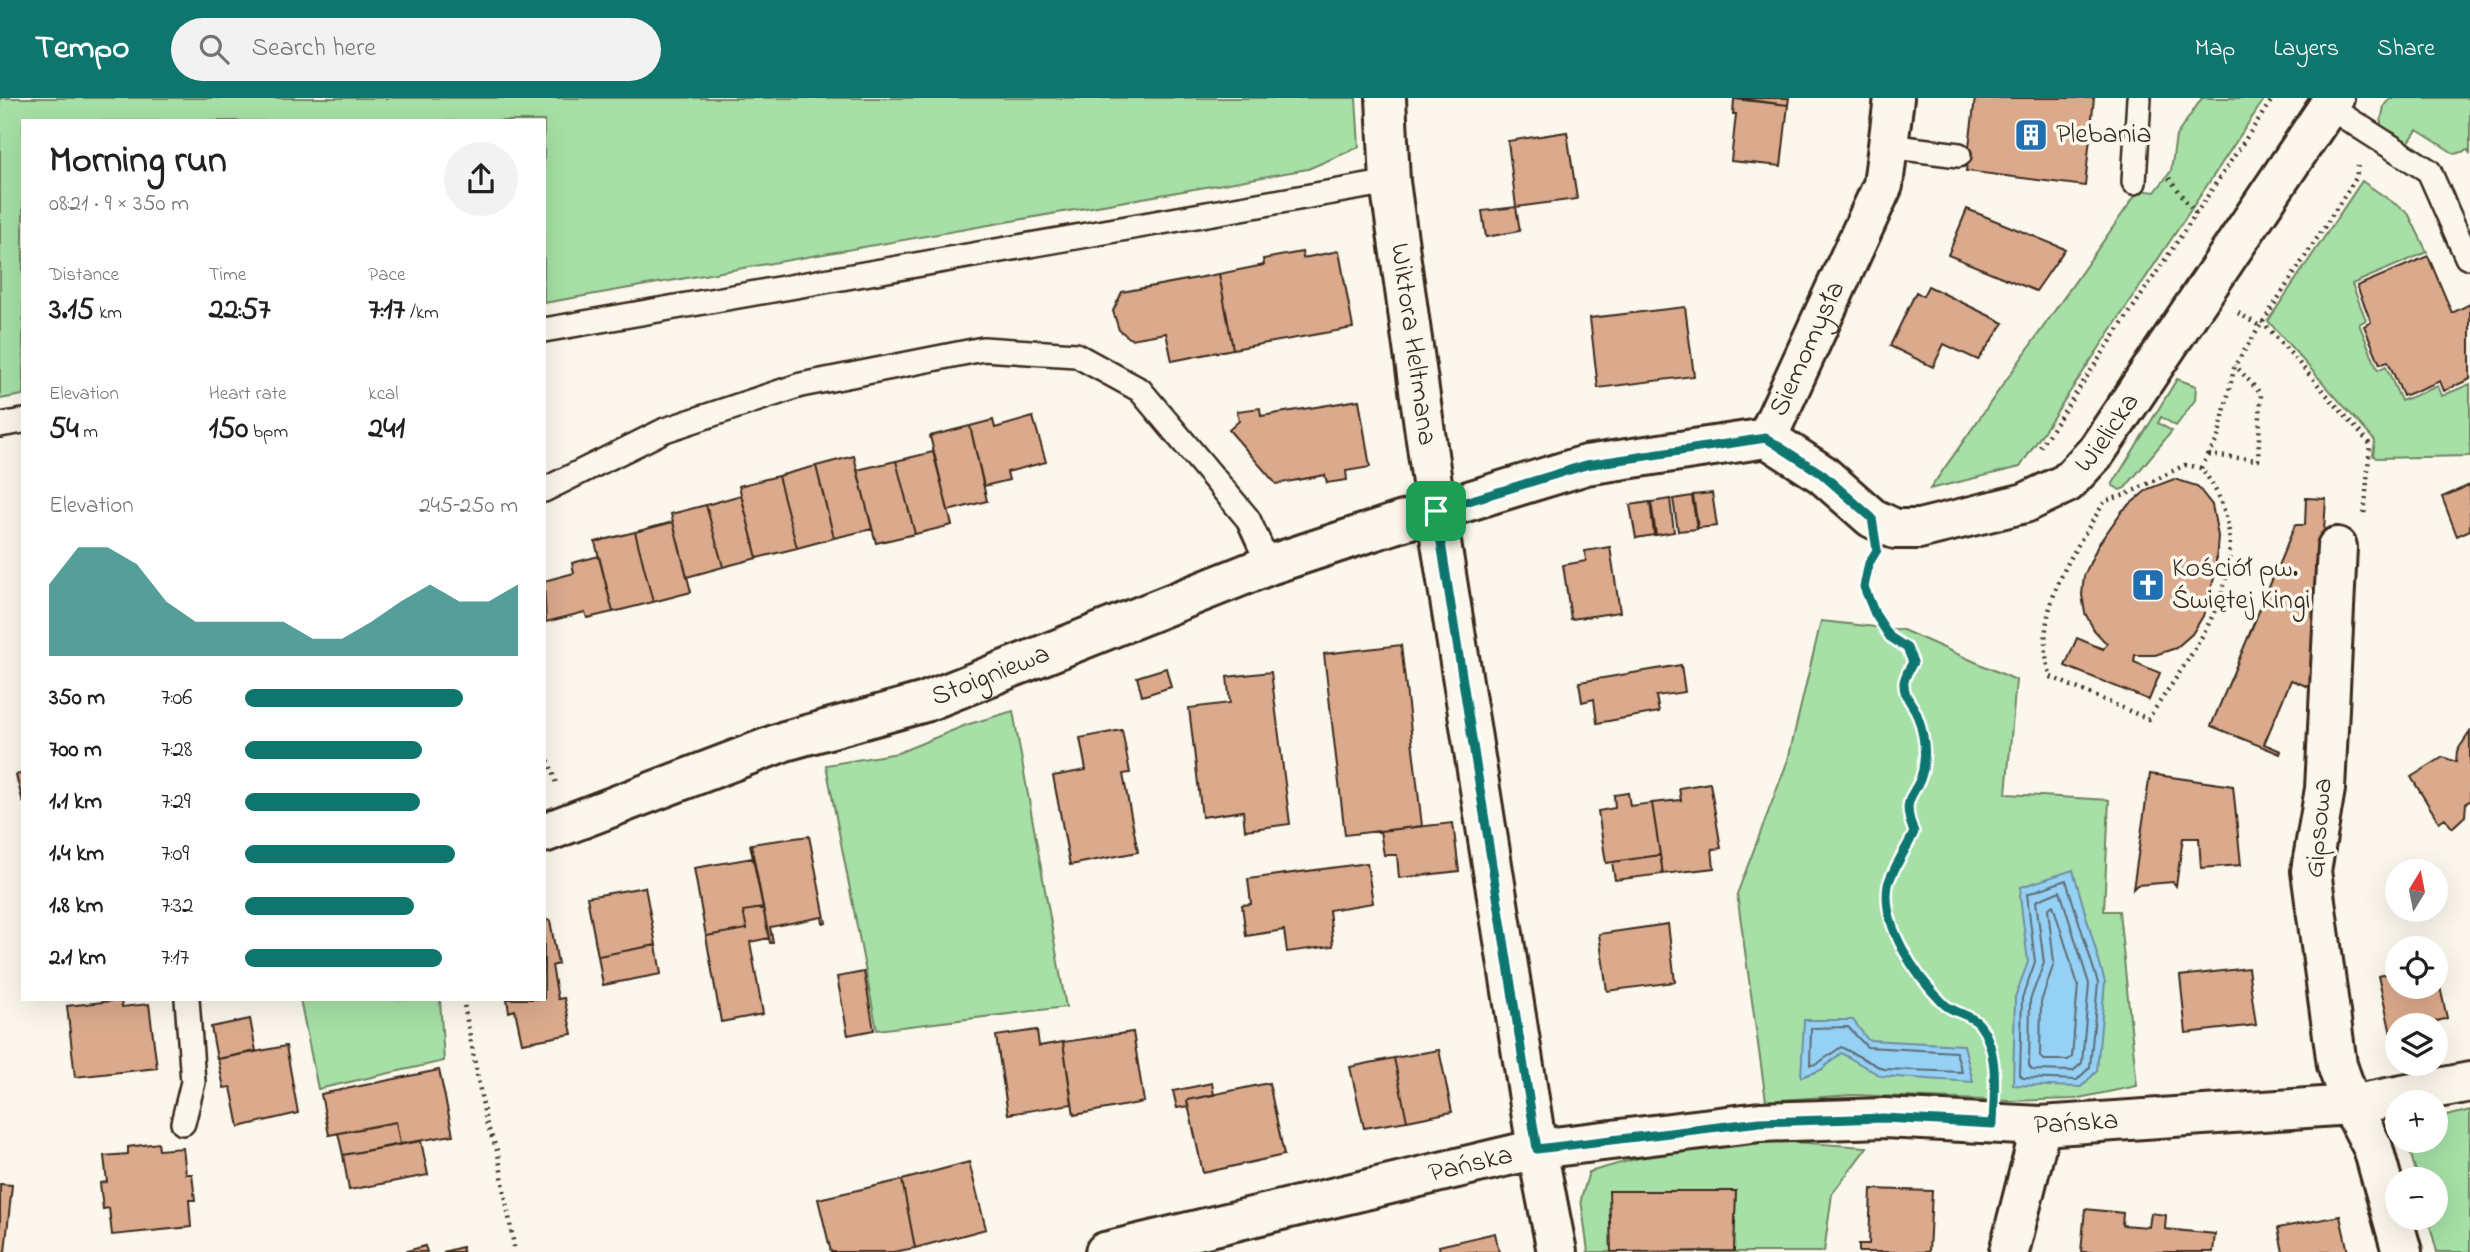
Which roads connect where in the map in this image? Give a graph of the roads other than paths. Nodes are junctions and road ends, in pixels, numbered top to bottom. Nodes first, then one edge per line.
1 (1386, 98) edge
2 (1894, 98) edge
3 (2139, 98) edge
4 (2331, 102) edge
5 (1888, 146) junction
6 (1959, 155) dead end
7 (1390, 182) junction
8 (2134, 182) dead end
9 (2467, 257) dead end
10 (546, 330) edge
11 (21, 421) edge
12 (0, 425) edge
13 (1766, 438) junction
14 (546, 489) edge
15 (1436, 511) junction
16 (2337, 547) road end
17 (1269, 565) junction
18 (546, 832) edge
19 (187, 1001) edge
20 (2470, 1082) edge
21 (2351, 1105) junction
22 (183, 1123) dead end
23 (2041, 1126) junction
24 (1537, 1149) junction
25 (1105, 1252) edge
26 (1558, 1252) edge
27 (2009, 1252) edge
28 (2402, 1252) edge

1 - 7 street, Wiktora Heltmana
2 - 5 street, Siemomysła
3 - 8 lane
4 - 9 lane
4 - 13 street, Wielicka
5 - 6 lane
5 - 13 street, Siemomysła
7 - 10 lane
7 - 15 street, Wiktora Heltmana
11 - 12 lane
13 - 15 street, Siemomysła
14 - 17 lane
15 - 17 street, Stoigniewa
15 - 24 street, Wiktora Heltmana
16 - 21 street, Gipsowa
17 - 18 street, Stoigniewa
19 - 22 lane
20 - 21 street, Pańska
21 - 23 street, Pańska
21 - 28 street, Gipsowa
23 - 24 street, Pańska
23 - 27 street
24 - 25 street, Pańska
24 - 26 street, Wiktora Heltmana

